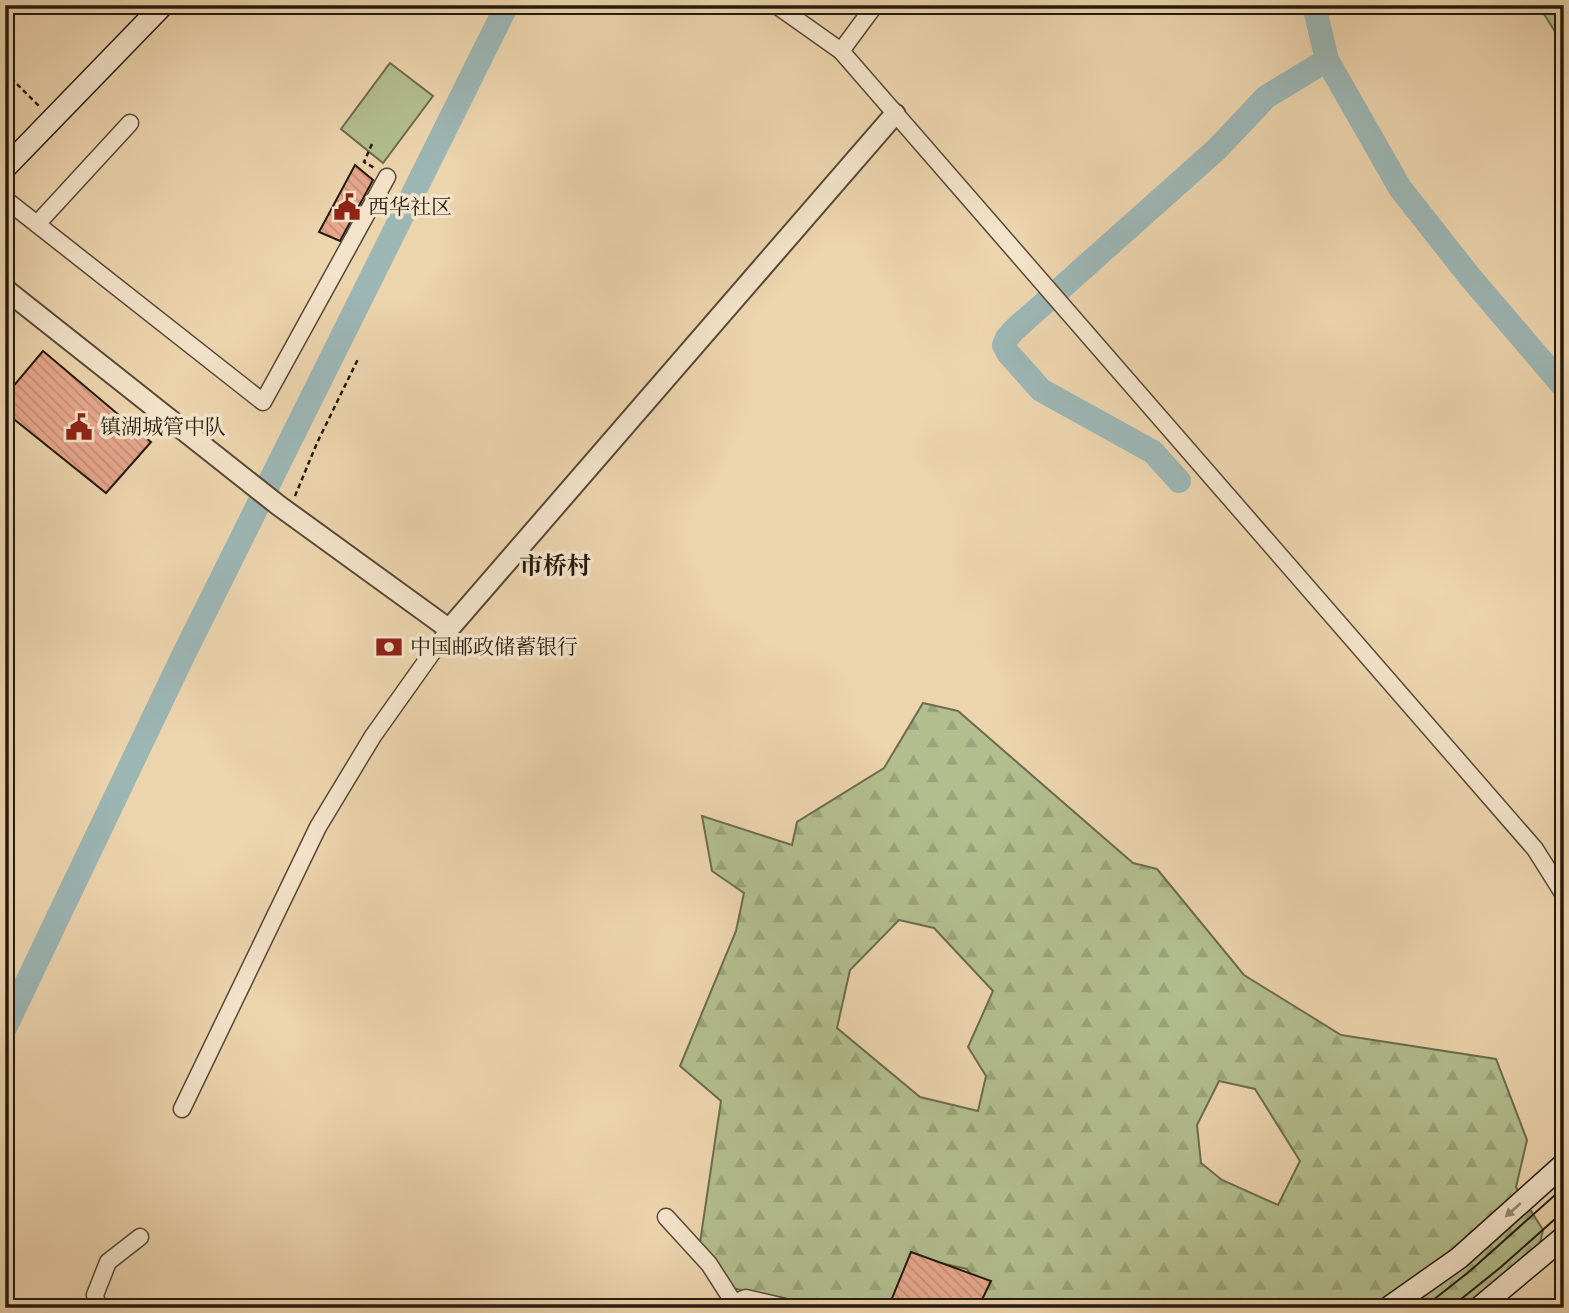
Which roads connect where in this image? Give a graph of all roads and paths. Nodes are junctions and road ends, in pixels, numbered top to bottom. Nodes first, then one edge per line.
1 (163, 5) edge
2 (776, 5) edge
3 (875, 5) edge
4 (841, 51) junction
5 (5, 72) edge
6 (895, 114) junction
7 (53, 119) junction
8 (130, 123) dead end
9 (372, 144) dead end
10 (5, 168) edge
11 (387, 177) joint
12 (5, 199) edge
13 (37, 224) junction
14 (5, 289) edge
15 (358, 359) dead end
16 (283, 508) junction
17 (449, 629) junction
18 (1564, 895) edge
19 (183, 1109) dead end
20 (1564, 1164) edge
21 (666, 1217) dead end
22 (140, 1237) dead end
23 (1564, 1237) edge
24 (733, 1306) edge
25 (98, 1308) edge
26 (789, 1308) edge
27 (1388, 1308) edge
28 (1479, 1308) edge

1 - 7 main road
2 - 4 street
3 - 4 street
4 - 6 street
5 - 7 path
6 - 17 street
6 - 18 street
7 - 10 main road
8 - 13 street
9 - 11 path
11 - 13 street
12 - 13 street
14 - 16 street
15 - 16 path
16 - 17 street
17 - 19 street
20 -> 27 main road
21 - 24 street
22 - 25 street
23 - 28 main road
24 - 26 street

